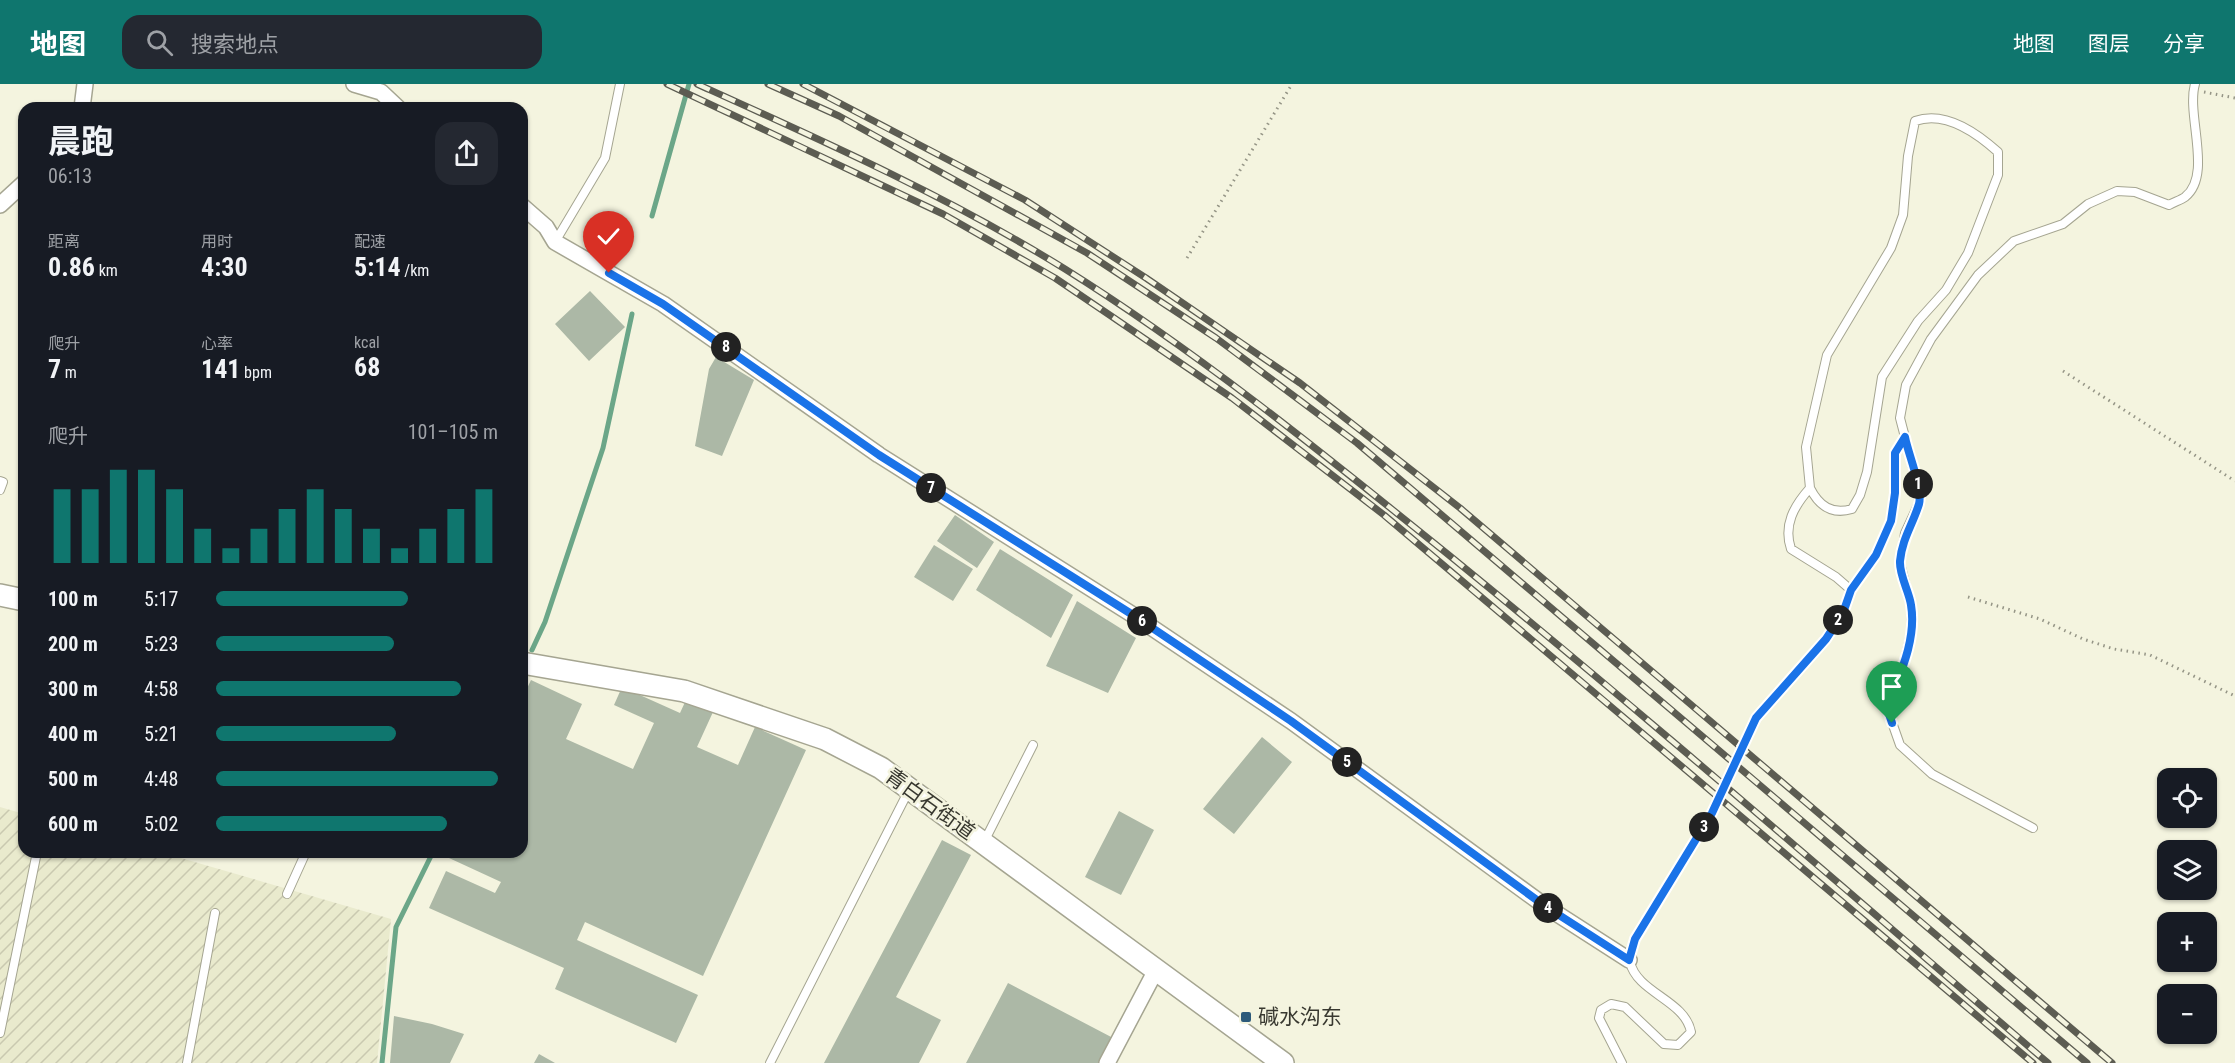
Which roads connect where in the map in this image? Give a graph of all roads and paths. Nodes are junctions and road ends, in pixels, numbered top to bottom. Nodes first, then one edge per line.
1 (86, 84) edge
2 (354, 84) edge
3 (620, 84) edge
4 (1292, 84) edge
5 (2194, 87) edge
6 (2235, 98) edge
7 (82, 102) edge
8 (392, 102) edge
9 (18, 188) edge
10 (0, 205) edge
11 (528, 211) edge
12 (555, 242) junction
13 (1187, 258) dead end
14 (2063, 371) dead end
15 (1905, 437) junction
16 (0, 481) edge
17 (2235, 481) edge
18 (1810, 488) junction
19 (0, 490) edge
20 (1851, 590) junction
21 (0, 595) edge
22 (1968, 597) dead end
23 (18, 599) edge
24 (528, 664) edge
25 (2235, 696) edge
26 (1033, 745) dead end
27 (910, 789) junction
28 (2033, 828) dead end
29 (983, 843) junction
30 (36, 858) edge
31 (303, 858) edge
32 (286, 894) dead end
33 (215, 913) dead end
34 (1629, 960) junction
35 (1156, 970) junction
36 (0, 1033) edge
37 (187, 1063) edge
38 (770, 1063) edge
39 (1107, 1063) edge
40 (1283, 1063) edge
41 (1622, 1063) edge

1 - 7 street
2 - 8 street
3 - 12 lane
4 - 13 path
5 - 6 path
5 - 15 lane
9 - 10 street
11 - 12 street
12 - 34 street
14 - 17 path
15 - 20 lane
15 - 28 lane
16 - 19 lane
18 - 18 lane
18 - 20 lane
20 - 34 lane
21 - 23 street
22 - 25 path
24 - 27 street, 青白石街道
26 - 29 lane
27 - 29 street, 青白石街道
27 - 38 lane
29 - 35 street, 青白石街道
30 - 36 lane
31 - 32 lane
33 - 37 lane
34 - 41 lane
35 - 39 street
35 - 40 street, 青白石街道

